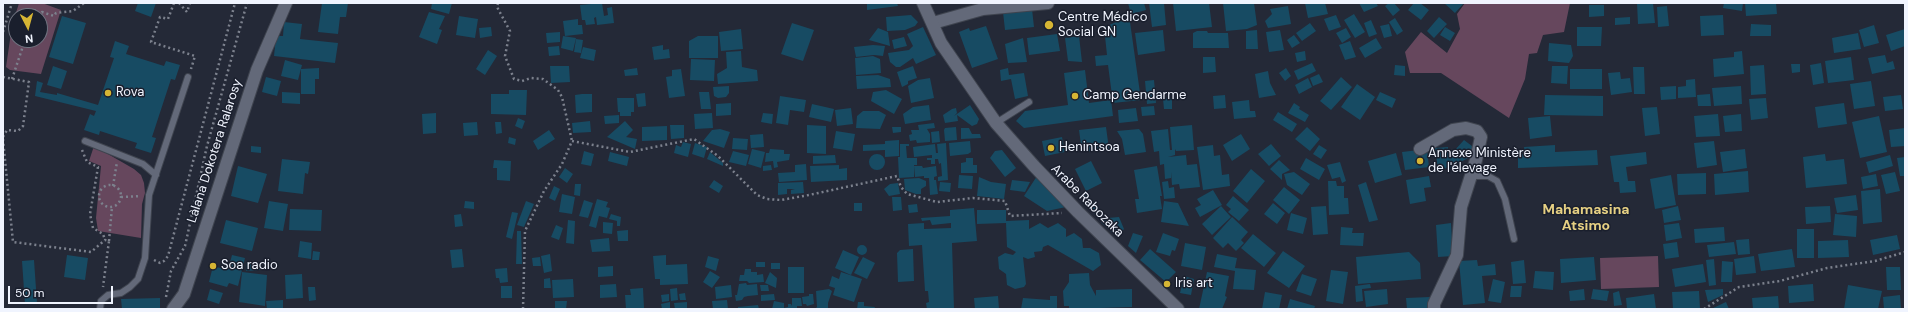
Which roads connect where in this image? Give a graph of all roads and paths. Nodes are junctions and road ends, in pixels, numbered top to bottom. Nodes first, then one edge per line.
1 (12, 3) edge
2 (84, 3) edge
3 (174, 3) edge
4 (179, 3) edge
5 (190, 3) edge
6 (235, 3) edge
7 (247, 3) edge
8 (286, 3) edge
9 (498, 3) edge
10 (923, 3) edge
11 (1048, 3) edge
12 (48, 14) edge
13 (933, 23) junction
14 (3, 32) edge
15 (22, 48) edge
16 (3, 77) edge
17 (188, 77) joint
18 (12, 79) junction
19 (1029, 102) dead end
20 (996, 123) junction
21 (3, 138) edge
22 (85, 141) joint
23 (572, 141) junction
24 (1420, 149) dead end
25 (118, 154) junction
26 (156, 175) junction
27 (1471, 176) junction
28 (113, 186) junction
29 (95, 189) junction
30 (100, 193) junction
31 (149, 195) junction
32 (121, 197) junction
33 (112, 207) junction
34 (1078, 212) junction
35 (1514, 239) dead end
36 (105, 240) junction
37 (109, 241) junction
38 (1905, 252) edge
39 (145, 256) junction
40 (101, 301) junction
41 (169, 305) edge
42 (100, 309) edge
43 (523, 309) edge
44 (1178, 309) edge
45 (1434, 309) edge
46 (1704, 309) edge

1 - 14 path
2 - 12 path
3 - 17 path
4 - 5 path
6 - 39 path
7 - 41 path
8 - 41 street, Làlana Dokotera Ralarosy
9 - 23 path
10 - 13 street, Arabe Rabozaka
11 - 13 street
13 - 20 street, Arabe Rabozaka
15 - 18 path
16 - 18 path
17 - 26 lane
18 - 21 path
19 - 20 lane
20 - 34 street, Arabe Rabozaka
21 - 36 path
22 - 25 lane
22 - 29 path
23 - 34 path
23 - 43 path
24 - 27 street
25 - 26 lane
25 - 28 path
26 - 31 lane
27 - 35 lane
27 - 45 street
28 - 30 path
28 - 32 path
29 - 30 path
29 - 36 path
30 - 33 path
31 - 32 path
31 - 39 lane
32 - 33 path
33 - 37 path
34 - 44 street, Arabe Rabozaka
36 - 37 path
37 - 40 path
38 - 46 path
39 - 40 lane
40 - 42 lane

